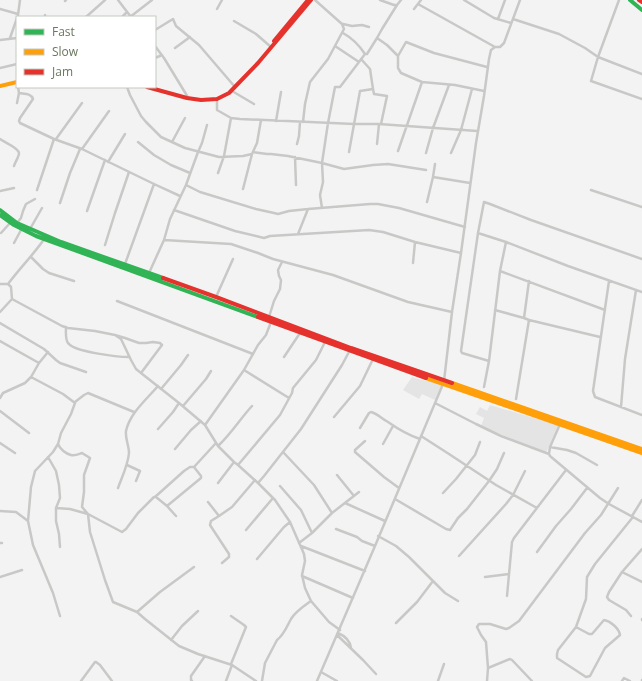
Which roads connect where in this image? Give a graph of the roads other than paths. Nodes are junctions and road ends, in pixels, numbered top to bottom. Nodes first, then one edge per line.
1 (20, 0) edge
2 (105, 0) edge
3 (118, 0) edge
4 (152, 0) edge
5 (222, 0) edge
6 (308, 0) edge
7 (311, 0) edge
8 (315, 0) edge
9 (380, 0) edge
10 (400, 0) edge
11 (421, 0) edge
12 (464, 0) edge
13 (505, 0) edge
14 (520, 0) edge
15 (619, 0) edge
16 (630, 0) edge
17 (640, 0) edge
18 (642, 2) edge
19 (418, 4) junction
20 (397, 5) junction
21 (217, 9) dead end
22 (414, 9) dead end
23 (0, 10) edge
24 (642, 10) edge
25 (127, 12) junction
26 (17, 16) edge
27 (87, 16) edge
28 (123, 16) edge
29 (129, 16) edge
30 (131, 16) edge
31 (16, 19) edge
32 (498, 19) junction
33 (513, 19) junction
34 (234, 20) dead end
35 (511, 23) junction
36 (342, 24) junction
37 (369, 27) dead end
38 (156, 29) edge
39 (343, 33) junction
40 (190, 37) junction
41 (10, 38) junction
42 (16, 38) edge
43 (377, 38) junction
44 (0, 40) edge
45 (335, 46) junction
46 (156, 47) edge
47 (271, 47) junction
48 (495, 47) junction
49 (175, 48) dead end
50 (365, 54) junction
51 (162, 55) junction
52 (398, 56) junction
53 (598, 57) junction
54 (156, 58) edge
55 (360, 61) junction
56 (16, 64) edge
57 (488, 67) junction
58 (0, 68) edge
59 (642, 74) edge
60 (16, 82) edge
61 (422, 82) junction
62 (449, 85) junction
63 (0, 86) edge
64 (236, 87) junction
65 (18, 88) edge
66 (127, 88) edge
67 (152, 88) edge
68 (373, 89) junction
69 (472, 89) junction
70 (232, 91) junction
71 (484, 91) junction
72 (281, 92) dead end
73 (19, 93) junction
74 (190, 99) junction
75 (217, 99) junction
76 (642, 99) edge
77 (17, 103) dead end
78 (82, 103) dead end
79 (254, 104) dead end
80 (109, 111) dead end
81 (185, 118) dead end
82 (231, 118) junction
83 (261, 120) junction
84 (276, 121) junction
85 (302, 122) junction
86 (328, 123) junction
87 (354, 124) junction
88 (380, 124) junction
89 (207, 125) dead end
90 (406, 126) junction
91 (433, 128) junction
92 (461, 130) junction
93 (477, 131) junction
94 (125, 134) dead end
95 (0, 139) edge
96 (55, 139) junction
97 (138, 142) dead end
98 (172, 142) junction
99 (297, 144) dead end
100 (377, 144) dead end
101 (81, 149) junction
102 (398, 150) dead end
103 (198, 152) junction
104 (349, 152) dead end
105 (253, 153) junction
106 (426, 153) dead end
107 (451, 153) dead end
108 (224, 156) junction
109 (295, 157) junction
110 (107, 161) junction
111 (322, 163) junction
112 (435, 164) dead end
113 (14, 166) dead end
114 (426, 170) dead end
115 (129, 172) junction
116 (190, 173) junction
117 (218, 173) dead end
118 (433, 177) junction
119 (470, 182) junction
120 (154, 184) junction
121 (186, 185) junction
122 (296, 185) dead end
123 (14, 188) dead end
124 (243, 189) dead end
125 (37, 190) dead end
126 (591, 190) dead end
127 (0, 191) edge
128 (180, 196) junction
129 (35, 199) dead end
130 (428, 202) dead end
131 (60, 203) dead end
132 (642, 207) edge
133 (42, 208) dead end
134 (322, 208) junction
135 (308, 209) junction
136 (0, 210) edge
137 (174, 210) junction
138 (87, 211) dead end
139 (0, 215) edge
140 (10, 223) junction
141 (18, 223) junction
142 (465, 226) junction
143 (21, 230) junction
144 (30, 230) junction
145 (1, 233) dead end
146 (478, 233) junction
147 (298, 234) junction
148 (45, 238) junction
149 (164, 240) junction
150 (14, 242) dead end
151 (414, 242) junction
152 (506, 242) junction
153 (105, 245) dead end
154 (461, 253) junction
155 (31, 257) junction
156 (233, 259) dead end
157 (642, 259) edge
158 (282, 262) junction
159 (413, 263) dead end
160 (125, 264) junction
161 (500, 271) junction
162 (149, 273) junction
163 (74, 281) dead end
164 (529, 281) junction
165 (609, 281) junction
166 (0, 284) edge
167 (8, 284) junction
168 (636, 290) junction
169 (642, 292) edge
170 (216, 297) junction
171 (12, 299) junction
172 (117, 301) dead end
173 (495, 310) junction
174 (605, 310) junction
175 (0, 312) edge
176 (452, 312) junction
177 (269, 317) junction
178 (524, 318) junction
179 (529, 320) junction
180 (271, 322) junction
181 (0, 323) edge
182 (66, 327) junction
183 (300, 332) junction
184 (115, 335) junction
185 (600, 337) junction
186 (0, 341) edge
187 (326, 342) junction
188 (350, 349) junction
189 (48, 352) junction
190 (253, 354) junction
191 (188, 355) dead end
192 (129, 357) junction
193 (284, 357) dead end
194 (374, 359) junction
195 (489, 361) junction
196 (39, 363) junction
197 (244, 370) junction
198 (212, 371) dead end
199 (86, 372) dead end
200 (141, 373) junction
201 (31, 377) junction
202 (443, 382) junction
203 (158, 386) junction
204 (484, 388) dead end
205 (161, 389) junction
206 (0, 398) edge
207 (289, 398) junction
208 (516, 399) dead end
209 (75, 402) junction
210 (179, 403) junction
211 (435, 403) junction
212 (183, 406) junction
213 (252, 406) dead end
214 (621, 407) junction
215 (0, 410) edge
216 (134, 412) junction
217 (642, 415) edge
218 (334, 417) dead end
219 (201, 421) junction
220 (560, 424) junction
221 (205, 425) junction
222 (393, 426) junction
223 (360, 428) dead end
224 (158, 429) dead end
225 (30, 433) dead end
226 (420, 437) junction
227 (365, 441) dead end
228 (480, 442) dead end
229 (0, 443) edge
230 (58, 444) junction
231 (217, 444) junction
232 (383, 444) dead end
233 (550, 447) junction
234 (176, 449) dead end
235 (642, 449) edge
236 (283, 452) junction
237 (15, 453) dead end
238 (504, 453) dead end
239 (642, 453) edge
240 (549, 454) junction
241 (48, 457) junction
242 (234, 462) junction
243 (127, 465) junction
244 (238, 465) junction
245 (597, 465) dead end
246 (467, 466) junction
247 (194, 467) junction
248 (566, 470) junction
249 (525, 472) dead end
250 (336, 475) dead end
251 (254, 480) junction
252 (136, 481) dead end
253 (489, 481) junction
254 (258, 482) junction
255 (218, 483) dead end
256 (280, 486) dead end
257 (118, 488) dead end
258 (399, 488) junction
259 (587, 488) junction
260 (618, 488) dead end
261 (359, 492) dead end
262 (443, 493) dead end
263 (513, 495) junction
264 (354, 496) junction
265 (154, 497) junction
266 (273, 498) junction
267 (394, 499) junction
268 (642, 500) edge
269 (208, 502) dead end
270 (345, 503) junction
271 (609, 504) junction
272 (167, 506) junction
273 (56, 508) junction
274 (537, 508) junction
275 (0, 511) edge
276 (332, 513) junction
277 (88, 514) junction
278 (176, 516) dead end
279 (219, 516) junction
280 (632, 516) junction
281 (28, 521) junction
282 (385, 521) junction
283 (290, 522) junction
284 (642, 522) edge
285 (336, 529) dead end
286 (246, 530) dead end
287 (312, 533) junction
288 (378, 536) junction
289 (299, 543) junction
290 (301, 546) junction
291 (375, 546) junction
292 (60, 547) dead end
293 (641, 551) edge
294 (537, 552) dead end
295 (459, 556) dead end
296 (257, 559) dead end
297 (222, 563) dead end
298 (194, 567) dead end
299 (22, 570) dead end
300 (365, 571) junction
301 (622, 572) junction
302 (509, 574) junction
303 (302, 575) junction
304 (0, 577) edge
305 (485, 577) dead end
306 (433, 581) junction
307 (642, 582) edge
308 (507, 596) dead end
309 (353, 598) junction
310 (311, 601) junction
311 (458, 601) dead end
312 (198, 610) dead end
313 (137, 612) junction
314 (60, 616) dead end
315 (231, 616) dead end
316 (631, 616) dead end
317 (396, 623) dead end
318 (576, 627) junction
319 (338, 632) junction
320 (171, 640) junction
321 (205, 656) junction
322 (231, 664) junction
323 (444, 664) dead end
324 (488, 668) junction
325 (321, 672) junction
326 (376, 674) dead end
327 (191, 679) edge
328 (81, 681) edge
329 (112, 681) edge
330 (188, 681) edge
331 (226, 681) edge
332 (256, 681) edge
333 (262, 681) edge
334 (317, 681) edge
335 (337, 681) edge
336 (438, 681) edge
337 (487, 681) edge
338 (532, 681) edge
339 (622, 681) edge
340 (630, 681) edge

1 - 26 street
2 - 27 street
3 - 25 street
4 - 30 street
5 - 21 street
6 - 47 main road
7 - 47 main road
8 - 36 street
9 - 20 street
10 - 20 street
11 - 19 street
12 - 32 street
13 - 32 street
14 - 33 street
15 - 53 street
16 - 24 main road
17 - 18 main road
19 - 22 street
19 - 48 street
20 - 43 street
23 - 26 street
25 - 28 street
25 - 29 street
31 - 41 street
32 - 35 street
33 - 35 street
33 - 53 street
34 - 47 street
35 - 48 street
36 - 37 street
36 - 39 street
38 - 40 street
39 - 45 street
39 - 50 street
40 - 49 street
40 - 64 street
41 - 42 street
41 - 44 street
43 - 50 street
43 - 52 street
45 - 55 street
45 - 85 street
46 - 51 street
47 - 64 main road
48 - 57 street
50 - 55 street
51 - 54 street
51 - 74 street
52 - 57 street
52 - 61 street
53 - 59 street
53 - 76 street
55 - 68 street
55 - 86 street
56 - 58 street
57 - 71 street
60 - 63 main road
61 - 62 street
61 - 90 street
62 - 69 street
62 - 91 street
64 - 70 main road
65 - 73 street
66 - 98 street
67 - 74 main road
68 - 87 street
68 - 88 street
69 - 71 street
69 - 92 street
70 - 75 main road
70 - 79 street
71 - 93 street
72 - 84 street
73 - 77 street
73 - 96 street
74 - 75 main road
75 - 82 street
78 - 96 street
80 - 101 street
81 - 98 street
82 - 83 street
82 - 108 street
83 - 84 street
83 - 105 street
84 - 85 street
85 - 86 street
85 - 99 street
86 - 87 street
86 - 111 street
87 - 88 street
87 - 104 street
88 - 90 street
88 - 100 street
89 - 103 street
90 - 91 street
90 - 102 street
91 - 92 street
91 - 106 street
92 - 93 street
92 - 107 street
93 - 119 street
94 - 110 street
95 - 113 street
96 - 101 street
96 - 125 street
97 - 116 street
98 - 103 street
101 - 110 street
101 - 131 street
103 - 108 street
103 - 116 street
105 - 108 street
105 - 109 street
105 - 124 street
108 - 117 street
109 - 111 street
109 - 122 street
110 - 115 street
110 - 138 street
111 - 114 street
111 - 134 street
112 - 118 street
115 - 120 street
115 - 153 street
116 - 121 street
118 - 119 street
118 - 130 street
119 - 142 street
120 - 128 street
120 - 160 street
121 - 128 street
121 - 135 street
123 - 127 street
126 - 132 street
128 - 137 street
129 - 141 street
133 - 144 street
134 - 135 street
134 - 142 street
135 - 147 street
136 - 141 main road
137 - 147 street
137 - 149 street
139 - 140 main road
140 - 143 main road
140 - 145 street
141 - 144 main road
142 - 154 street
143 - 148 main road
143 - 150 street
144 - 148 main road
146 - 152 street
146 - 157 street
146 - 195 street
147 - 151 street
148 - 155 street
148 - 160 main road
148 - 180 main road
149 - 158 street
149 - 162 street
151 - 154 street
151 - 159 street
152 - 161 street
152 - 165 street
154 - 176 street
155 - 163 street
155 - 167 street
156 - 170 street
158 - 176 street
158 - 177 street
160 - 162 main road
161 - 164 street
161 - 173 street
162 - 170 main road
164 - 174 street
164 - 178 street
165 - 168 street
165 - 174 street
166 - 167 street
167 - 171 street
168 - 169 street
168 - 214 street
170 - 177 main road
171 - 175 street
171 - 182 street
172 - 190 street
173 - 178 street
173 - 195 street
174 - 185 street
176 - 202 street
177 - 188 main road
178 - 179 street
179 - 185 street
179 - 208 street
180 - 183 main road
180 - 190 street
181 - 189 street
182 - 184 street
182 - 192 street
183 - 187 main road
183 - 193 street
184 - 192 street
184 - 200 street
185 - 214 street
186 - 196 street
187 - 188 main road
187 - 207 street
188 - 194 main road
188 - 202 main road
188 - 236 street
189 - 196 street
189 - 199 street
190 - 197 street
191 - 205 street
192 - 200 street
194 - 202 main road
194 - 218 street
195 - 204 street
196 - 201 street
197 - 207 street
197 - 221 street
198 - 212 street
200 - 203 street
201 - 206 street
201 - 209 street
202 - 211 street
202 - 220 main road
202 - 235 main road
203 - 205 street
203 - 216 street
205 - 210 street
207 - 244 street
209 - 216 street
209 - 230 street
210 - 212 street
210 - 224 street
211 - 226 street
211 - 240 street
212 - 219 street
213 - 231 street
214 - 217 street
215 - 225 street
216 - 243 street
219 - 221 street
219 - 234 street
220 - 233 street
220 - 239 main road
221 - 231 street
222 - 223 street
222 - 226 street
222 - 232 street
226 - 246 street
226 - 258 street
227 - 258 street
228 - 246 street
229 - 237 street
230 - 241 street
230 - 277 street
231 - 242 street
231 - 247 street
233 - 240 street
233 - 245 street
236 - 254 street
236 - 276 street
238 - 253 street
240 - 248 street
241 - 273 street
241 - 281 street
242 - 244 street
242 - 255 street
243 - 252 street
243 - 257 street
244 - 251 street
246 - 253 street
246 - 262 street
247 - 265 street
247 - 272 street
248 - 259 street
248 - 274 street
249 - 263 street
250 - 264 street
251 - 254 street
251 - 279 street
253 - 263 street
253 - 267 street
254 - 266 street
256 - 287 street
258 - 267 street
259 - 271 street
259 - 294 street
260 - 271 street
261 - 264 street
263 - 274 street
263 - 295 street
264 - 270 street
265 - 272 street
265 - 277 street
266 - 283 street
266 - 286 street
267 - 282 street
268 - 280 street
269 - 279 street
270 - 276 street
270 - 282 street
271 - 280 street
271 - 324 street
272 - 278 street
273 - 277 street
273 - 292 street
274 - 302 street
275 - 281 street
276 - 287 street
277 - 313 street
279 - 297 street
280 - 284 street
280 - 318 street
281 - 314 street
282 - 288 street
283 - 289 street
283 - 296 street
285 - 291 street
287 - 289 street
288 - 291 street
288 - 306 street
289 - 290 street
290 - 300 street
290 - 303 street
291 - 300 street
293 - 301 street
298 - 313 street
299 - 304 street
300 - 309 street
301 - 307 street
301 - 316 street
302 - 305 street
302 - 308 street
303 - 309 street
303 - 310 street
306 - 311 street
306 - 317 street
309 - 319 street
310 - 319 street
310 - 333 street
312 - 320 street
313 - 320 street
315 - 322 street
318 - 318 street
319 - 325 street
319 - 326 street
320 - 321 street
321 - 322 street
321 - 327 street
322 - 331 street
322 - 332 street
323 - 336 street
324 - 337 street
324 - 338 street
325 - 334 street
325 - 335 street
327 - 330 street
328 - 329 street
339 - 340 street

